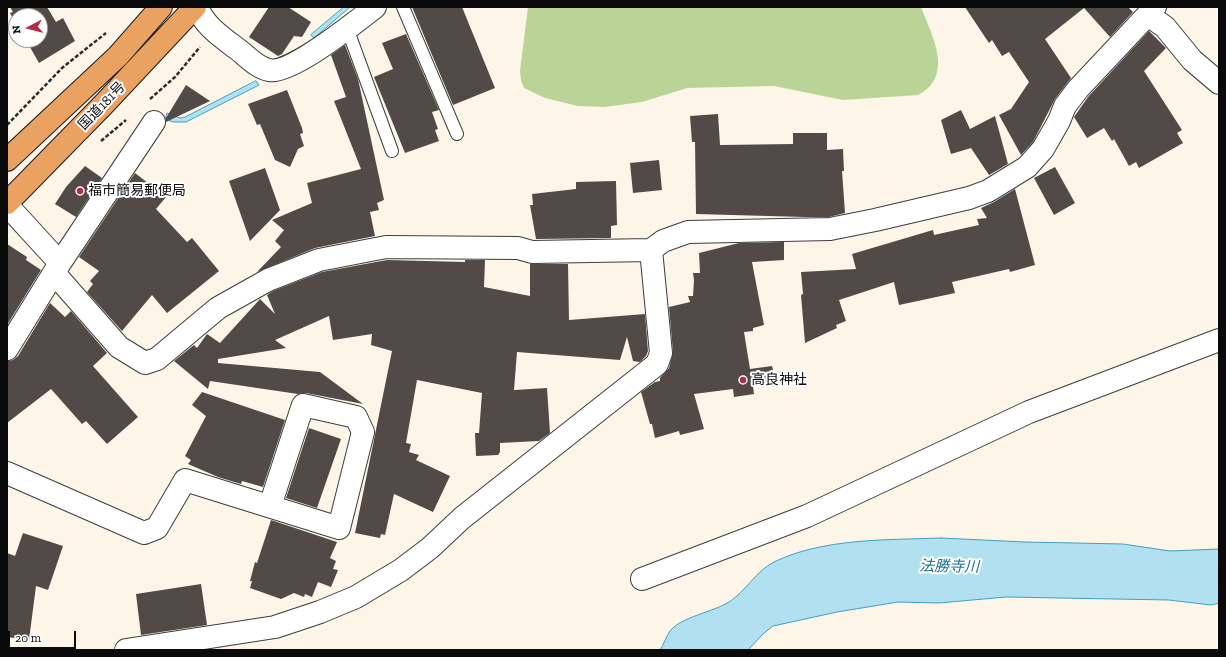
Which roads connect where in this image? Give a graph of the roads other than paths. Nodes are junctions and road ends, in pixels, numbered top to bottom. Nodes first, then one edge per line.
1 (161, 7) edge
2 (196, 7) edge
3 (375, 7) edge
4 (403, 7) edge
5 (1152, 11) edge
6 (347, 28) junction
7 (1219, 82) edge
8 (154, 122) dead end
9 (457, 134) dead end
10 (392, 152) dead end
11 (7, 160) edge
12 (7, 204) edge
13 (651, 250) junction
14 (57, 268) junction
15 (1219, 340) edge
16 (7, 350) edge
17 (7, 473) edge
18 (270, 506) junction
19 (642, 579) dead end
20 (126, 650) edge

1 - 11 highway, 国道181号
2 - 6 street
2 - 12 highway, 国道181号
3 - 6 street
4 - 9 lane
5 - 7 street
5 - 13 street
6 - 10 lane
8 - 14 street
12 - 14 street
13 - 14 street
13 - 20 street
14 - 16 street
15 - 19 street
17 - 18 street
18 - 18 street

